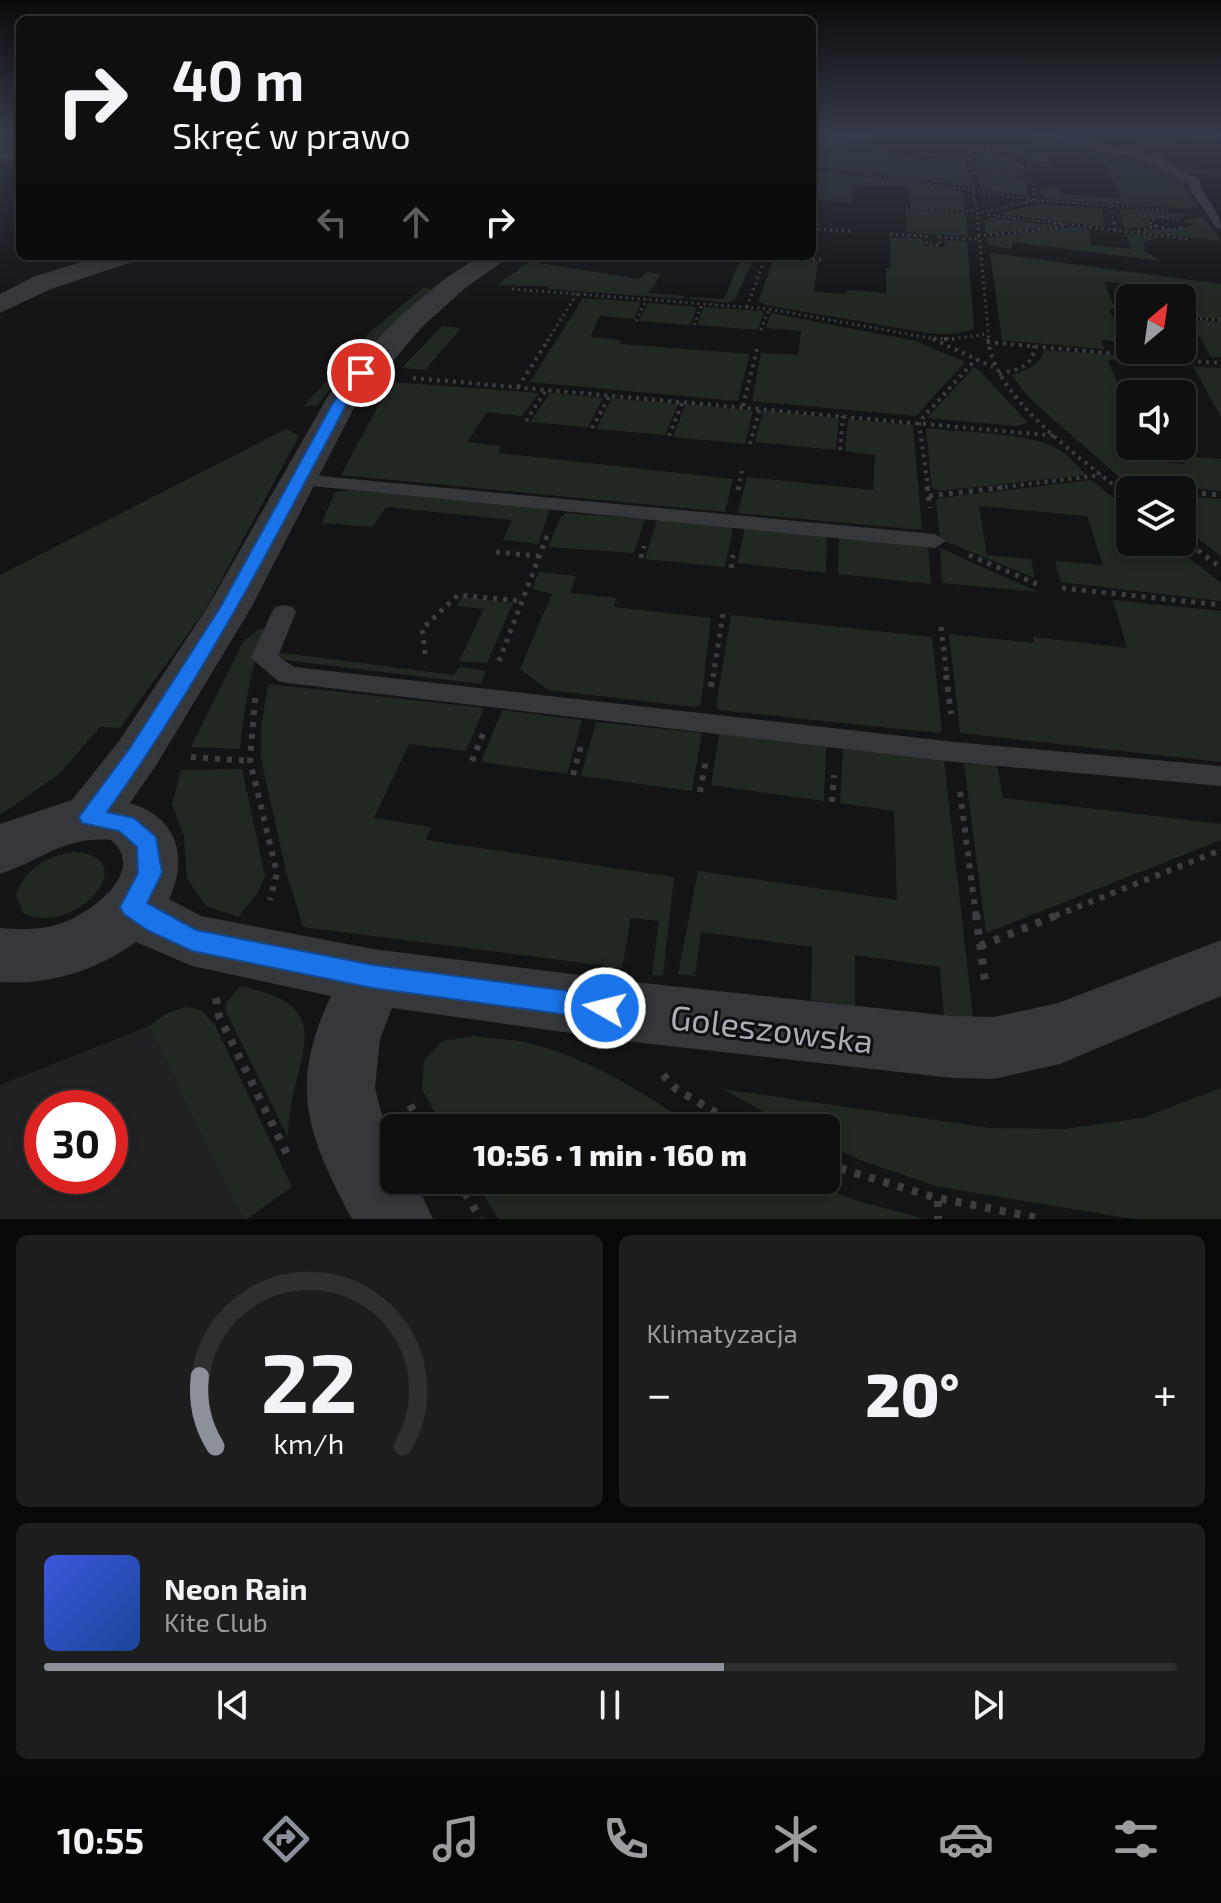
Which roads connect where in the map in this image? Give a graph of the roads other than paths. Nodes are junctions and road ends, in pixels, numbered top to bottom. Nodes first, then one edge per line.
1 (1195, 189) edge
2 (1221, 225) edge
3 (114, 260) edge
4 (492, 260) edge
5 (0, 305) edge
6 (299, 480) junction
7 (935, 541) road end
8 (284, 612) dead end
9 (1221, 776) edge
10 (90, 817) junction
11 (0, 852) edge
12 (132, 907) junction
13 (0, 955) edge
14 (1221, 967) edge
15 (373, 977) junction
16 (395, 1219) edge

1 - 2 lane
3 - 5 street
4 - 6 street
6 - 7 lane
6 - 10 street
8 - 9 lane
10 - 11 street
10 - 12 street
12 - 13 street
12 - 15 street, Goleszowska
14 - 15 street, Goleszowska
15 - 16 street

